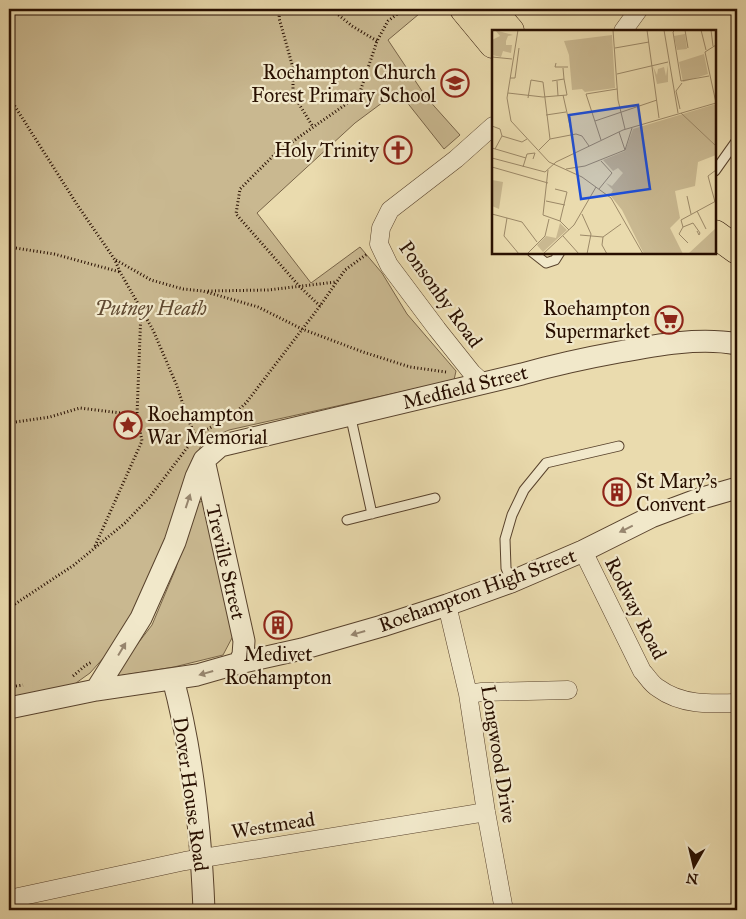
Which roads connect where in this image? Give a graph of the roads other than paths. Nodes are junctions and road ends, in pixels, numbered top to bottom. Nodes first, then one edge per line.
1 (464, 9) edge
2 (491, 9) edge
3 (639, 9) edge
4 (509, 30) edge
5 (624, 30) edge
6 (492, 42) edge
7 (492, 128) edge
8 (737, 140) edge
9 (716, 169) edge
10 (716, 235) edge
11 (737, 250) edge
12 (535, 254) edge
13 (559, 254) edge
14 (736, 343) edge
15 (477, 377) junction
16 (350, 414) junction
17 (619, 446) dead end
18 (198, 455) junction
19 (737, 488) edge
20 (435, 498) dead end
21 (372, 514) junction
22 (346, 520) dead end
23 (583, 551) junction
24 (511, 582) junction
25 (447, 605) junction
26 (239, 663) junction
27 (173, 679) junction
28 (96, 690) junction
29 (568, 690) dead end
30 (468, 694) junction
31 (737, 703) edge
32 (9, 708) edge
33 (486, 812) junction
34 (202, 859) junction
35 (9, 899) edge
36 (204, 910) edge
37 (504, 910) edge

1 - 6 highway
2 - 4 highway
3 - 5 street
7 - 15 street, Ponsonby Road
8 - 9 lane
10 - 11 highway
12 - 13 lane
14 - 15 street, Medfield Street
15 - 16 street, Medfield Street
16 - 18 street, Medfield Street
16 - 21 lane
17 - 24 lane
18 - 26 street, Treville Street
28 -> 18 street
19 -> 23 street, Roehampton High Street
20 - 21 lane
21 - 22 lane
23 - 24 street, Roehampton High Street
23 - 31 street, Rodway Road
24 - 25 street, Roehampton High Street
25 -> 26 street, Roehampton High Street
25 - 30 street, Longwood Drive
26 -> 27 street
27 - 28 street
27 - 34 street, Dover House Road
28 - 32 street
29 - 30 street
30 - 33 street, Longwood Drive
33 - 34 street, Westmead
33 - 37 street, Longwood Drive
34 - 35 street, Westmead
34 - 36 street, Dover House Road

